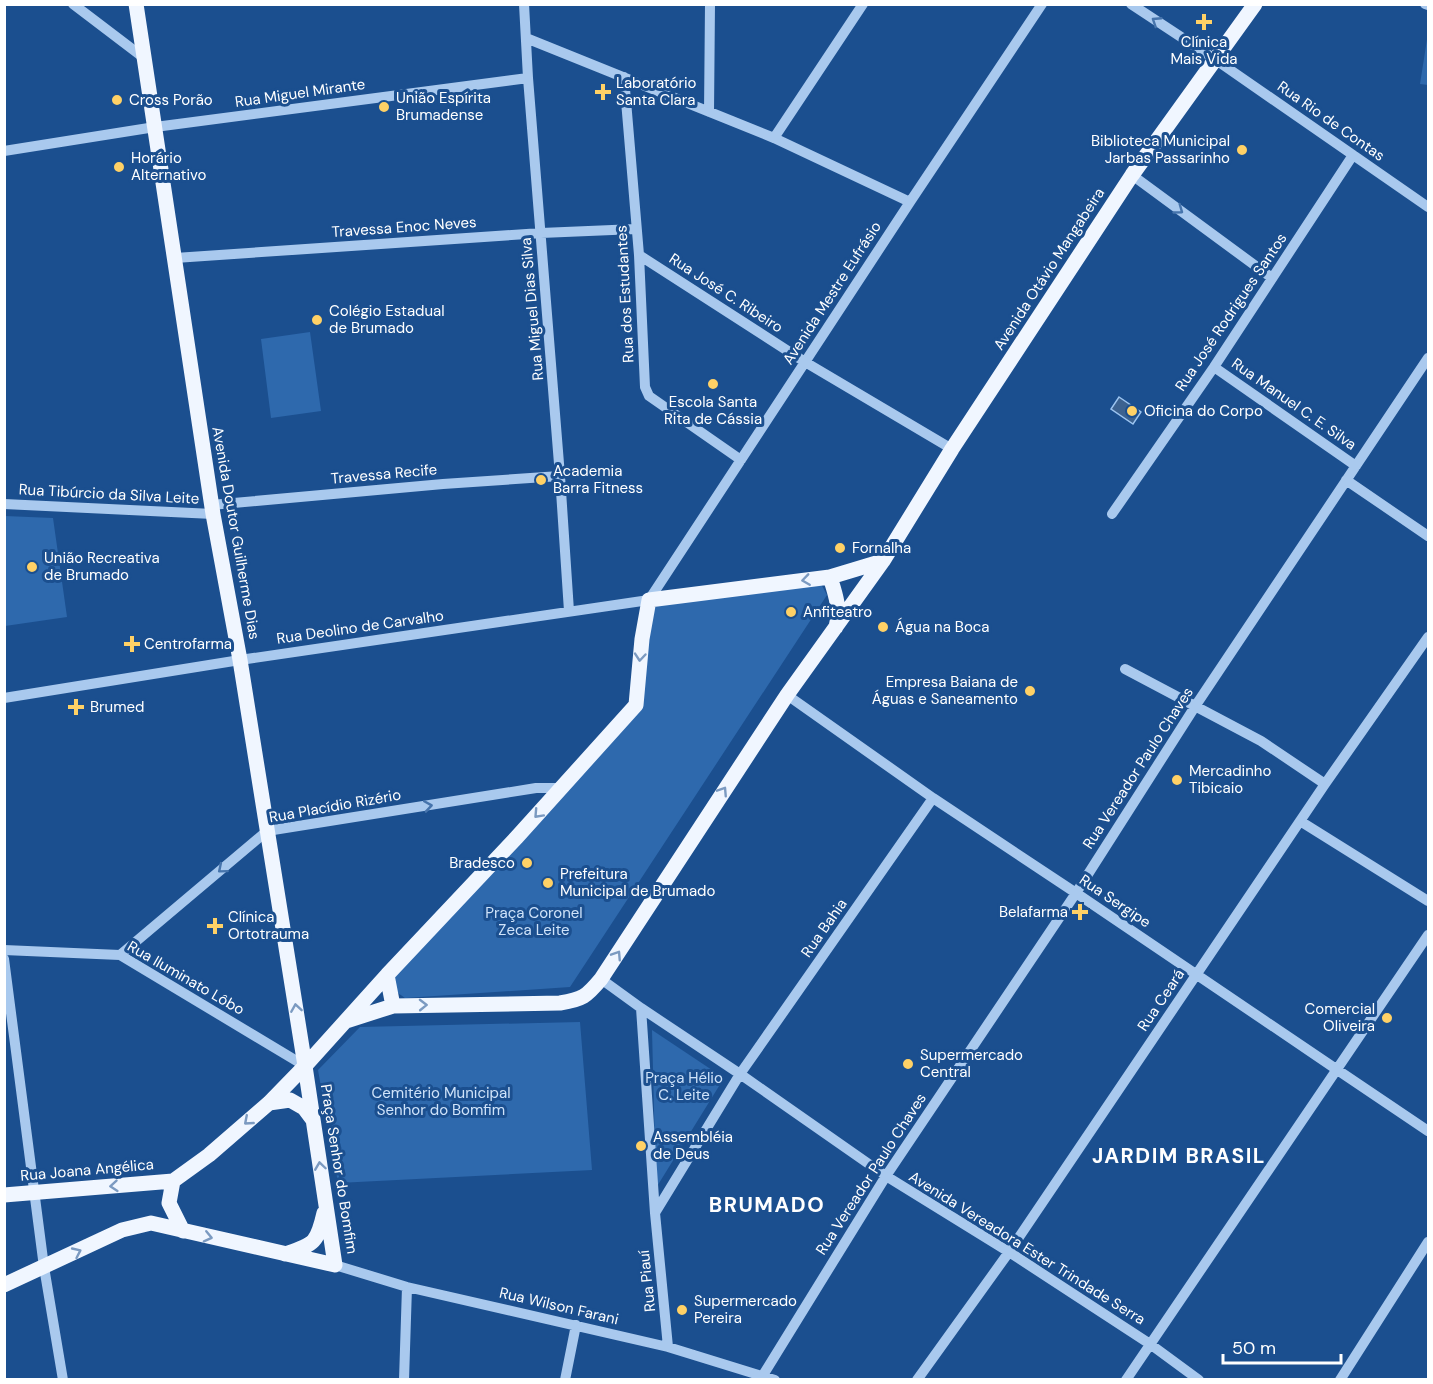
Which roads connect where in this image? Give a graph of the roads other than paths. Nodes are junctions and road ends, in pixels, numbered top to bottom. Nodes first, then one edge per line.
1 (73, 4) edge
2 (136, 4) edge
3 (524, 4) edge
4 (710, 4) edge
5 (863, 4) edge
6 (1042, 4) edge
7 (1131, 4) edge
8 (1255, 4) edge
9 (526, 38) junction
10 (144, 58) junction
11 (1216, 60) junction
12 (624, 77) junction
13 (528, 78) junction
14 (709, 112) junction
15 (155, 127) junction
16 (774, 138) junction
17 (4, 151) edge
18 (1353, 155) junction
19 (1132, 175) junction
20 (910, 202) junction
21 (1428, 207) edge
22 (636, 229) junction
23 (541, 233) junction
24 (639, 255) junction
25 (175, 258) junction
26 (1272, 278) junction
27 (1428, 358) edge
28 (805, 362) junction
29 (1214, 367) junction
30 (952, 449) junction
31 (741, 460) junction
32 (1356, 466) junction
33 (560, 476) junction
34 (1346, 480) junction
35 (4, 504) edge
36 (212, 509) junction
37 (1112, 514) dead end
38 (1428, 536) edge
39 (883, 561) junction
40 (830, 577) junction
41 (649, 600) junction
42 (569, 611) junction
43 (835, 630) junction
44 (1428, 637) edge
45 (1416, 656) junction
46 (1428, 658) edge
47 (240, 660) junction
48 (1125, 669) dead end
49 (787, 695) junction
50 (4, 698) edge
51 (1196, 705) junction
52 (1325, 784) junction
53 (562, 788) junction
54 (933, 798) junction
55 (1300, 821) junction
56 (267, 831) junction
57 (1076, 892) junction
58 (1428, 901) edge
59 (1428, 935) edge
60 (4, 950) edge
61 (120, 954) junction
62 (4, 959) edge
63 (1196, 974) junction
64 (387, 975) junction
65 (601, 979) junction
66 (393, 1006) junction
67 (641, 1008) junction
68 (346, 1021) junction
69 (305, 1066) junction
70 (1336, 1070) junction
71 (740, 1074) junction
72 (269, 1103) junction
73 (313, 1120) junction
74 (1428, 1131) edge
75 (886, 1176) junction
76 (173, 1181) junction
77 (35, 1193) junction
78 (4, 1195) edge
79 (326, 1206) junction
80 (655, 1213) junction
81 (183, 1231) junction
82 (1428, 1242) edge
83 (1009, 1252) junction
84 (285, 1254) junction
85 (335, 1265) junction
86 (44, 1267) junction
87 (4, 1285) edge
88 (407, 1287) junction
89 (576, 1325) junction
90 (1150, 1344) junction
91 (668, 1347) junction
92 (761, 1378) edge
93 (63, 1380) edge
94 (404, 1380) edge
95 (565, 1380) edge
96 (775, 1380) edge
97 (917, 1380) edge
98 (1126, 1380) edge
99 (1199, 1380) edge
100 (1340, 1380) edge

1 - 10 street
2 - 10 main road, Avenida Doutor Guilherme Dias
3 - 9 street, Rua Miguel Dias Silva
4 - 14 street
5 - 16 street
6 - 20 street, Avenida Mestre Eufrásio
11 -> 7 street, Rua Rio de Contas
8 - 11 main road, Avenida Otávio Mangabeira
9 - 12 street
9 - 13 street, Rua Miguel Dias Silva
10 - 15 main road, Avenida Doutor Guilherme Dias
11 - 18 street, Rua Rio de Contas
11 - 19 main road, Avenida Otávio Mangabeira
12 - 14 street
12 - 22 street, Rua dos Estudantes
13 - 15 street, Rua Miguel Mirante
13 - 23 street, Rua Miguel Dias Silva
14 - 16 street
15 - 17 street, Rua Miguel Mirante
15 - 25 main road, Avenida Doutor Guilherme Dias
16 - 20 street
18 - 21 street, Rua Rio de Contas
18 - 26 street, Rua José Rodrigues Santos
19 -> 26 street
19 - 30 main road, Avenida Otávio Mangabeira
20 - 28 street, Avenida Mestre Eufrásio
22 - 23 street, Travessa Enoc Neves
22 - 24 street, Rua dos Estudantes
23 - 25 street, Travessa Enoc Neves
23 - 33 street, Rua Miguel Dias Silva
24 - 28 street, Rua José C. Ribeiro
24 - 31 street, Rua dos Estudantes
25 - 36 main road, Avenida Doutor Guilherme Dias
26 - 29 street, Rua José Rodrigues Santos
27 - 32 street, Rua Vereador Paulo Chaves
28 - 30 street, Rua José C. Ribeiro
28 - 31 street, Avenida Mestre Eufrásio
29 - 32 street, Rua Manuel C. E. Silva
29 - 37 street, Rua José Rodrigues Santos
30 - 39 main road, Avenida Otávio Mangabeira
31 - 41 street, Avenida Mestre Eufrásio
32 - 34 street, Rua Vereador Paulo Chaves
33 - 36 street, Travessa Recife
33 - 42 street, Rua Miguel Dias Silva
34 - 38 street
34 - 51 street, Rua Vereador Paulo Chaves
35 - 36 street, Rua Tibúrcio da Silva Leite
36 - 47 main road, Avenida Doutor Guilherme Dias
39 - 40 main road
39 - 43 main road
40 -> 41 main road
40 - 43 main road
41 - 42 street, Rua Deolino de Carvalho
41 -> 53 main road
42 - 47 street, Rua Deolino de Carvalho
43 - 49 main road
44 - 45 street, Rua Ceará
45 - 46 street
45 - 52 street, Rua Ceará
47 - 50 street, Rua Deolino de Carvalho
47 - 56 main road, Avenida Doutor Guilherme Dias
48 - 51 street
49 - 54 street, Rua Sergipe
65 -> 49 main road
51 - 52 street
51 - 57 street, Rua Vereador Paulo Chaves
52 - 55 street, Rua Ceará
56 -> 53 street, Rua Placídio Rizério
53 -> 64 main road
54 - 57 street, Rua Sergipe
54 - 71 street, Rua Bahia
55 - 58 street
55 - 63 street, Rua Ceará
56 -> 61 street, Rua Placídio Rizério
69 -> 56 main road, Avenida Doutor Guilherme Dias
57 - 63 street, Rua Sergipe
57 - 75 street, Rua Vereador Paulo Chaves
59 - 70 street
60 - 61 street, Rua Iluminato Lôbo
61 - 69 street, Rua Iluminato Lôbo
62 - 77 street
63 - 70 street, Rua Sergipe
63 - 83 street, Rua Ceará
64 - 66 main road
64 - 68 main road
66 -> 65 main road
65 - 67 street, Avenida Vereadora Ester Trindade Serra
66 - 68 main road
67 - 71 street, Avenida Vereadora Ester Trindade Serra
67 - 80 street
68 - 69 main road
69 - 72 main road, Praça Senhor do Bomfim
69 - 73 main road, Praça Senhor do Bomfim
70 - 74 street, Rua Sergipe
70 - 90 street
71 - 75 street, Avenida Vereadora Ester Trindade Serra
71 - 80 street
72 - 73 main road
72 -> 76 main road, Praça Senhor do Bomfim
79 -> 73 main road, Praça Senhor do Bomfim
75 - 83 street, Avenida Vereadora Ester Trindade Serra
75 - 92 street, Rua Vereador Paulo Chaves
76 -> 77 main road, Rua Joana Angélica
76 - 81 main road
77 - 78 main road, Rua Joana Angélica
77 - 86 street
79 - 84 main road
79 - 85 main road, Praça Senhor do Bomfim
80 - 91 street, Rua Piauí
81 -> 84 main road, Praça Senhor do Bomfim
86 -> 81 main road, Praça Senhor do Bomfim
82 - 100 street
83 - 90 street, Avenida Vereadora Ester Trindade Serra
83 - 97 street, Rua Ceará
84 - 85 main road, Praça Senhor do Bomfim
85 - 88 street, Rua Wilson Farani
86 - 87 main road
86 - 93 street
88 - 89 street, Rua Wilson Farani
88 - 94 street
89 - 91 street, Rua Wilson Farani
89 - 95 street
90 - 98 street
90 - 99 street, Avenida Vereadora Ester Trindade Serra
91 - 92 street, Rua Wilson Farani
92 - 96 street, Rua Wilson Farani

